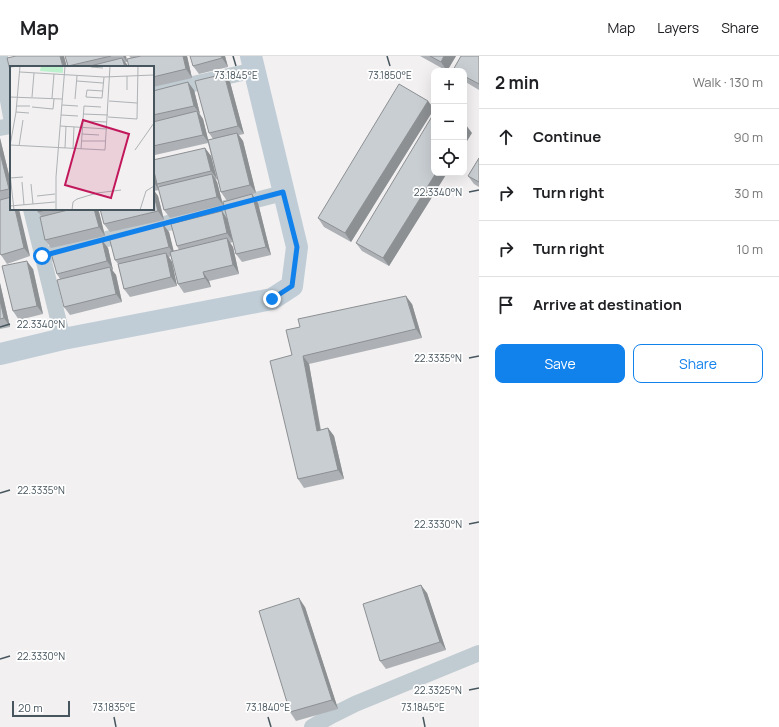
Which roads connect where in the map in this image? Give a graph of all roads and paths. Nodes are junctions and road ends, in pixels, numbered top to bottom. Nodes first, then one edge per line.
1 (6, 60) edge
2 (253, 63) edge
3 (154, 93) edge
4 (10, 106) edge
5 (10, 126) edge
6 (0, 128) edge
7 (283, 192) junction
8 (31, 210) edge
9 (42, 256) junction
10 (63, 339) junction
11 (0, 354) edge
12 (479, 653) edge
13 (312, 727) edge

1 - 4 street
2 - 3 street
2 - 7 street
5 - 6 street
7 - 9 street
7 - 10 street
8 - 9 street
9 - 10 street
10 - 11 street
12 - 13 street

